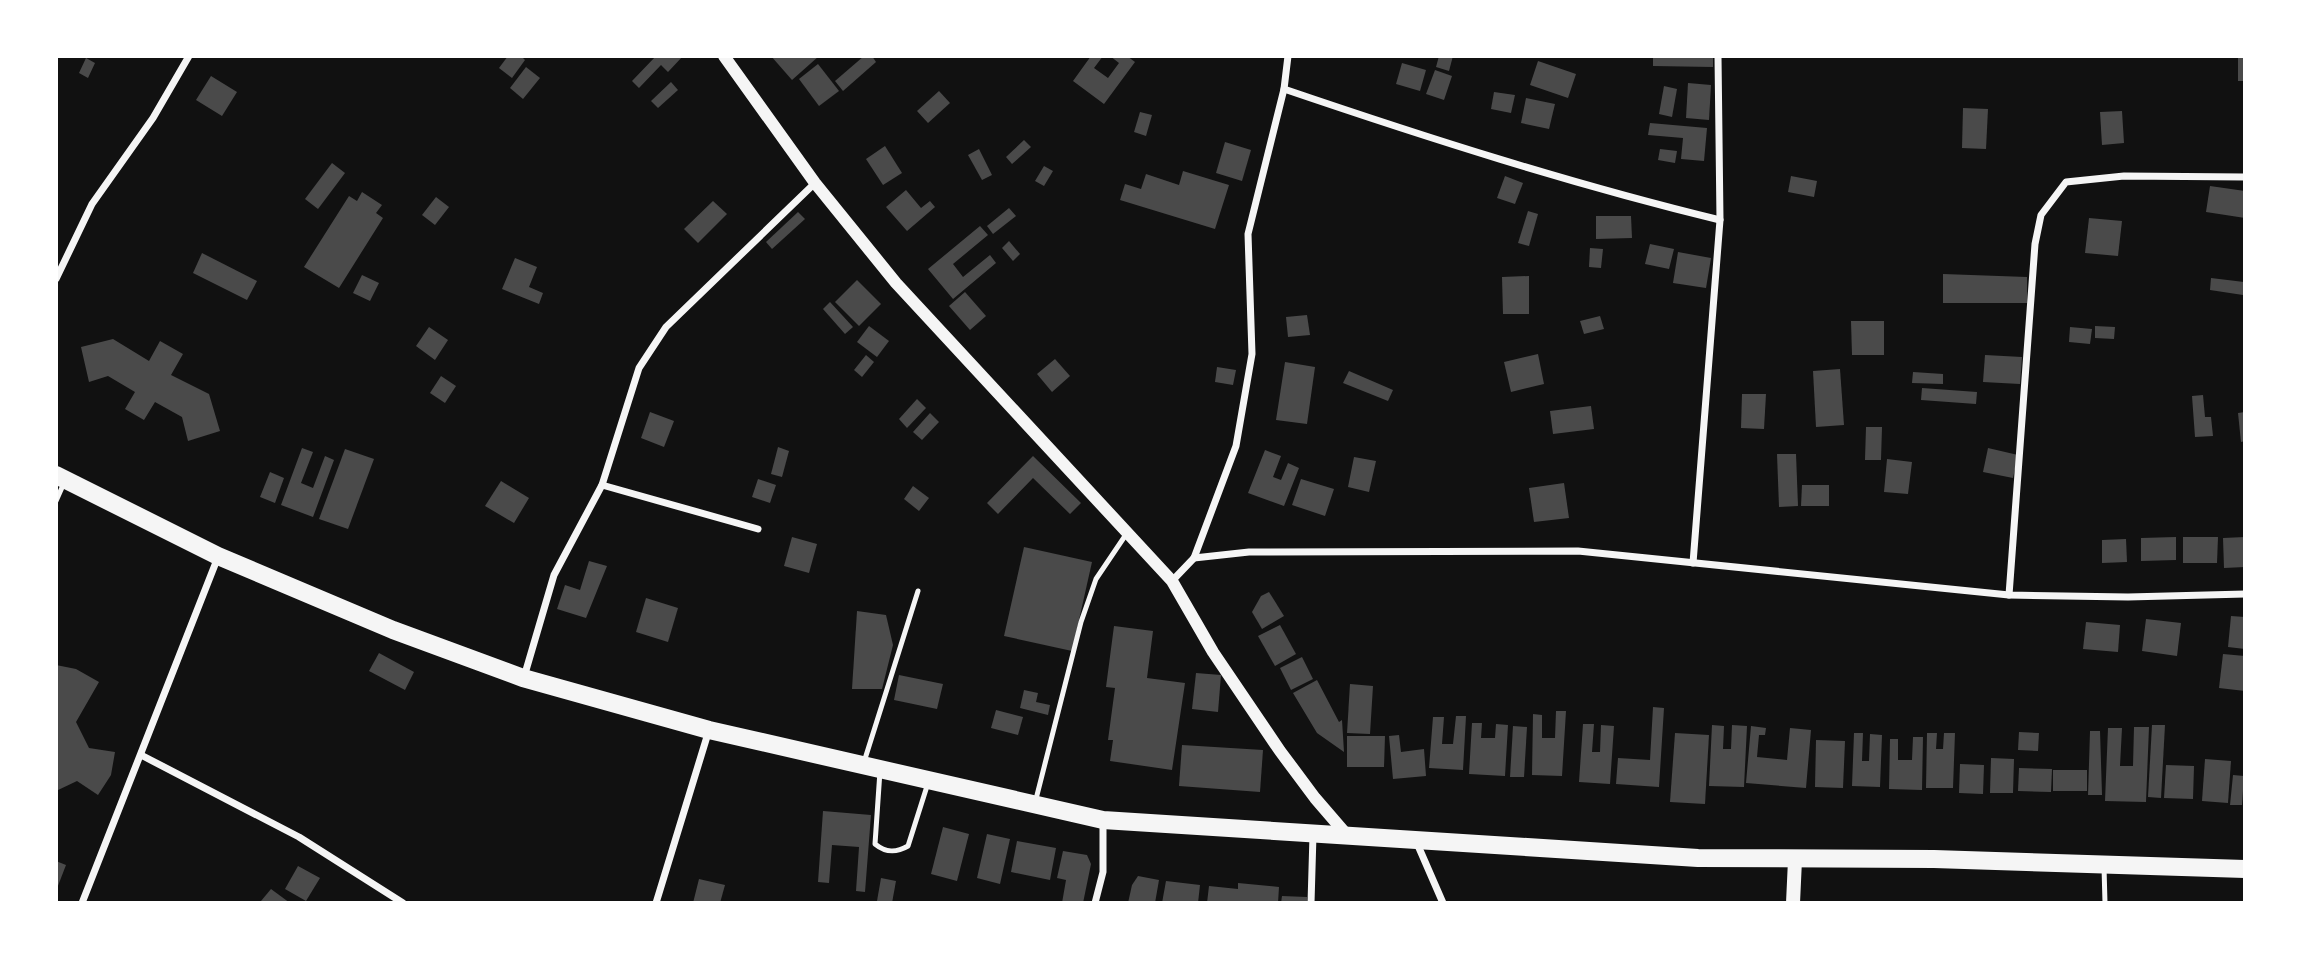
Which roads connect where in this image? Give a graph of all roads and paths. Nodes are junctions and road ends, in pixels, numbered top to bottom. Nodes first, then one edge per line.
1 (189, 56) edge
2 (724, 56) edge
3 (1288, 56) edge
4 (1718, 56) edge
5 (1284, 89) junction
6 (2245, 177) edge
7 (815, 183) junction
8 (1720, 220) junction
9 (56, 279) edge
10 (61, 478) edge
11 (602, 485) junction
12 (56, 501) edge
13 (758, 529) dead end
14 (1127, 533) junction
15 (218, 556) junction
16 (1194, 558) junction
17 (1693, 563) junction
18 (1172, 581) junction
19 (918, 591) dead end
20 (2245, 594) edge
21 (2009, 595) junction
22 (523, 678) junction
23 (709, 730) junction
24 (141, 755) junction
25 (871, 767) junction
26 (928, 780) junction
27 (1035, 804) junction
28 (1103, 820) junction
29 (1313, 831) junction
30 (1346, 834) junction
31 (1416, 841) junction
32 (1795, 860) junction
33 (2104, 864) junction
34 (2245, 869) edge
35 (82, 903) edge
36 (403, 903) edge
37 (656, 903) edge
38 (1095, 903) edge
39 (1311, 903) edge
40 (1443, 903) edge
41 (1793, 903) edge
42 (2105, 903) edge

1 - 9 street
2 - 7 street
3 - 5 street
4 - 8 street
5 - 8 street
5 - 16 street
6 - 21 street
7 - 11 street
7 - 14 street
8 - 17 street
10 - 12 lane
10 - 15 main road
11 - 13 street
11 - 22 street
14 - 18 street
14 - 27 lane
15 - 22 main road
15 - 24 street
16 - 17 street
16 - 18 street
17 - 21 street
18 - 30 street
19 - 25 lane
20 - 21 street
22 - 23 main road
23 - 25 main road
23 - 37 street
24 - 35 street
24 - 36 street
25 - 26 main road
25 - 26 lane
26 - 27 main road
27 - 28 main road
28 - 29 main road
28 - 38 street
29 - 30 main road
29 - 39 street
30 - 31 main road
31 - 32 main road
31 - 40 street
32 - 33 main road
32 - 41 main road
33 - 34 main road
33 - 42 lane

